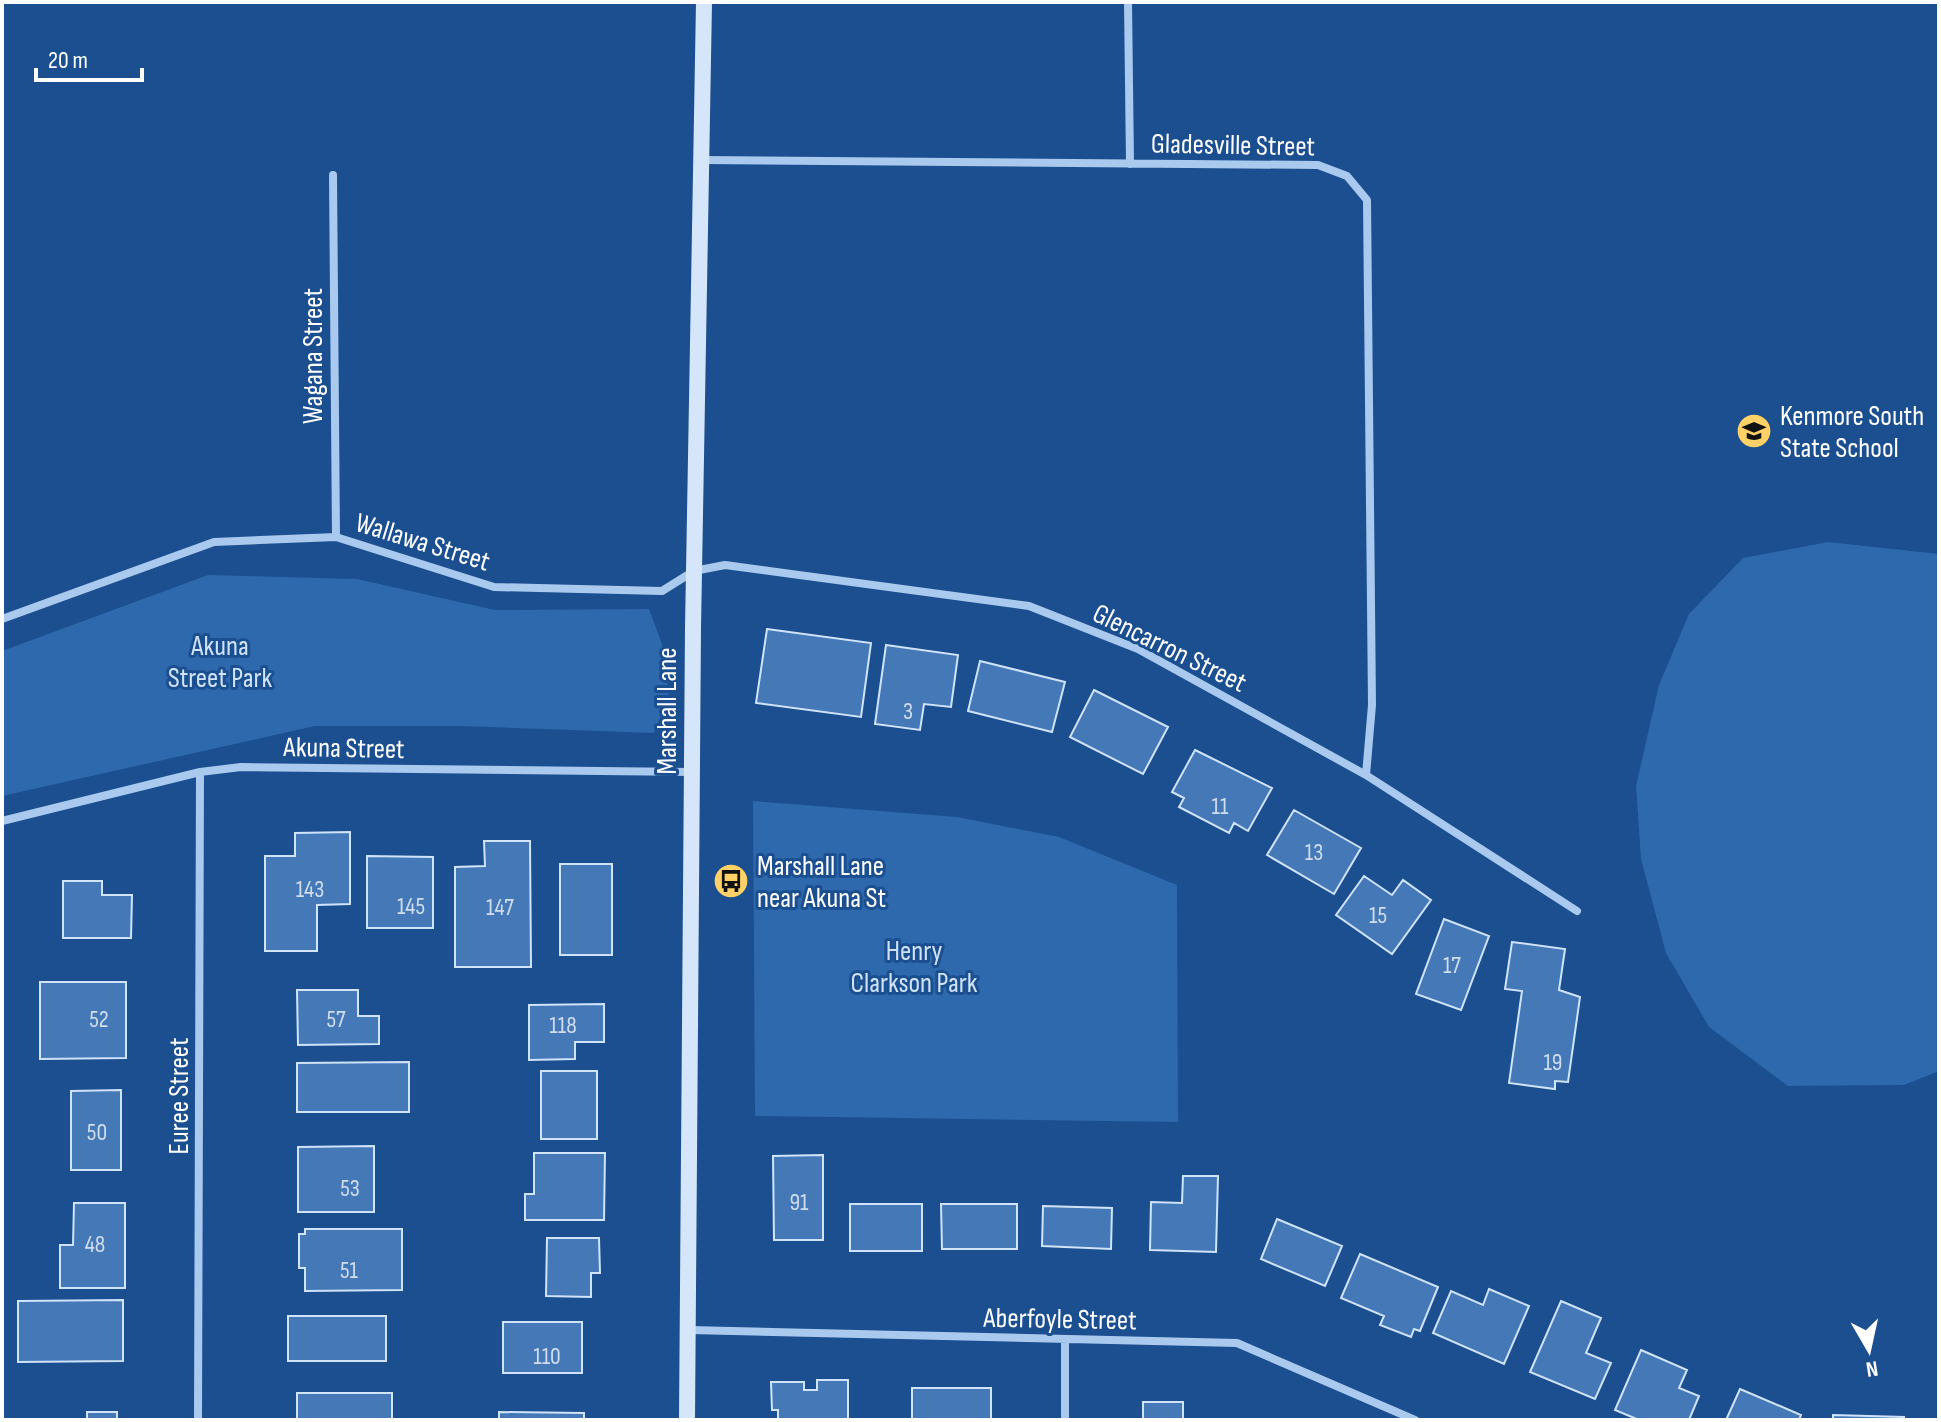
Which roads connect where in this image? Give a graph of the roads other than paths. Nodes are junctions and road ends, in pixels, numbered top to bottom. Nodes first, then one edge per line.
1 (704, 2) edge
2 (1128, 2) edge
3 (702, 160) junction
4 (1130, 164) junction
5 (333, 175) dead end
6 (336, 537) junction
7 (694, 571) junction
8 (2, 619) edge
9 (200, 772) junction
10 (692, 772) junction
11 (1366, 775) junction
12 (2, 821) edge
13 (1577, 911) dead end
14 (689, 1330) junction
15 (1065, 1341) junction
16 (198, 1420) edge
17 (687, 1420) edge
18 (1065, 1420) edge
19 (1415, 1420) edge

1 - 3 street, Marshall Lane
2 - 4 street
3 - 4 street, Gladesville Street
3 - 7 street, Marshall Lane
4 - 11 street, Gladesville Street
5 - 6 street, Wagana Street
6 - 7 street, Wallawa Street
6 - 8 street, Wallawa Street
7 - 10 street, Marshall Lane
7 - 11 street, Glencarron Street
9 - 10 street, Akuna Street
9 - 12 street, Akuna Street
9 - 16 street, Euree Street
10 - 14 street, Marshall Lane
11 - 13 street, Glencarron Street
14 - 15 street, Aberfoyle Street
14 - 17 street, Marshall Lane
15 - 18 street
15 - 19 street, Aberfoyle Street

